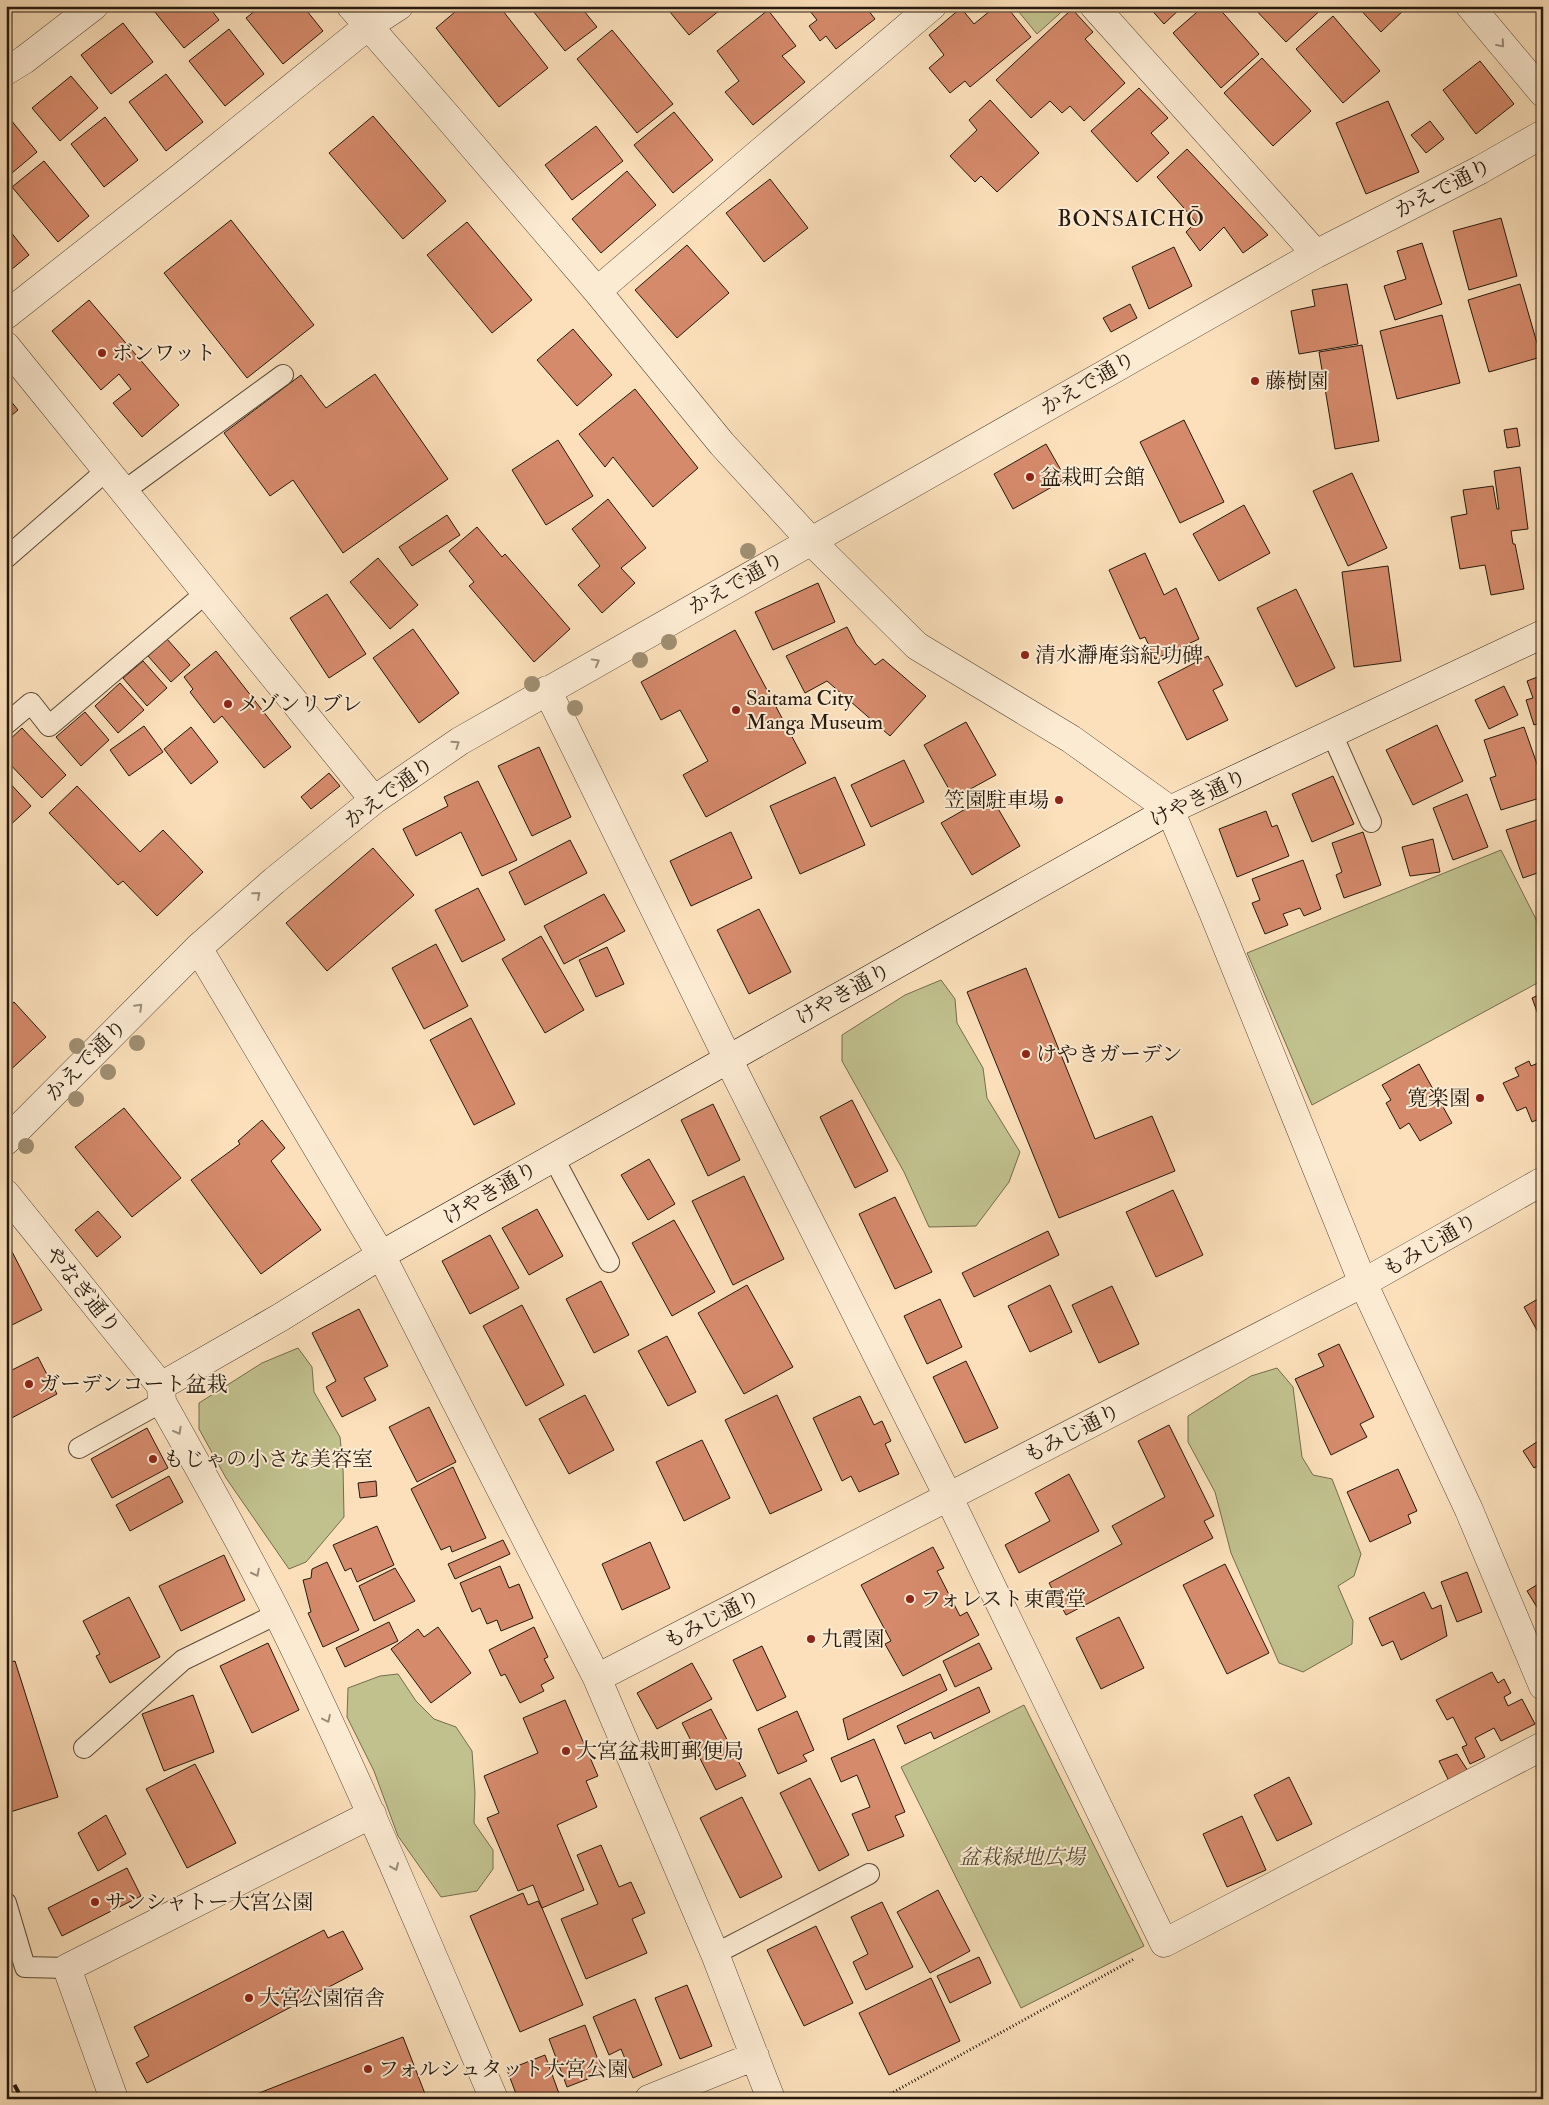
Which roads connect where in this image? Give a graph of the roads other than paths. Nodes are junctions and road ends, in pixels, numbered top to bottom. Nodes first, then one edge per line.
1 (94, 6) edge
2 (400, 6) edge
3 (932, 6) edge
4 (1094, 6) edge
5 (1470, 6) edge
6 (359, 16) edge
7 (6, 71) edge
8 (1543, 93) edge
9 (1543, 134) edge
10 (1316, 254) junction
11 (597, 291) junction
12 (6, 315) edge
13 (6, 346) edge
14 (284, 376) dead end
15 (107, 470) junction
16 (124, 491) junction
17 (811, 540) junction
18 (6, 558) edge
19 (207, 592) junction
20 (1543, 634) edge
21 (546, 690) junction
22 (6, 724) edge
23 (1332, 734) junction
24 (374, 800) junction
25 (1170, 810) junction
26 (1371, 822) dead end
27 (198, 948) junction
28 (728, 1059) junction
29 (6, 1140) edge
30 (553, 1157) junction
31 (1543, 1181) edge
32 (6, 1194) edge
33 (381, 1255) junction
34 (609, 1262) dead end
35 (1363, 1283) junction
36 (161, 1394) junction
37 (79, 1448) dead end
38 (948, 1496) junction
39 (277, 1614) junction
40 (597, 1678) junction
41 (1543, 1686) edge
42 (1543, 1746) edge
43 (84, 1748) dead end
44 (372, 1814) junction
45 (869, 1874) dead end
46 (6, 1903) edge
47 (715, 1954) junction
48 (67, 1968) junction
49 (755, 2056) junction
50 (114, 2099) edge
51 (494, 2099) edge
52 (649, 2099) edge
53 (771, 2099) edge

1 - 7 street
2 - 6 street
3 - 11 street
4 - 10 street
5 -> 8 street
6 - 11 street
6 - 12 street
9 - 10 street, かえで通り
10 - 17 street, かえで通り
11 - 17 street
13 - 15 street
14 - 16 lane
15 - 16 street
15 - 18 lane
16 - 19 street
21 -> 17 street, かえで通り
17 - 25 street
19 - 22 lane
19 - 24 street
20 - 23 street, けやき通り
24 -> 21 street, かえで通り
21 - 28 street
23 - 25 street, けやき通り
23 - 26 lane
27 -> 24 street, かえで通り
25 - 28 street, けやき通り
25 - 35 street
29 -> 27 street, かえで通り
27 - 33 street
28 - 30 street, けやき通り
28 - 38 street
30 - 33 street, けやき通り
30 - 34 lane
31 - 35 street, もみじ通り
32 - 36 street, やなぎ通り
33 - 36 street, けやき通り
33 - 40 street
35 - 38 street, もみじ通り
35 - 41 street
36 - 37 lane
36 -> 39 street, やなぎ通り
38 - 40 street, もみじ通り
38 - 42 street
39 - 43 lane
39 -> 44 street, やなぎ通り
40 - 47 street
44 - 48 street
44 -> 51 street, やなぎ通り
45 - 47 lane
46 - 48 lane
47 - 49 street
48 - 50 street
49 - 52 street
49 - 53 street

